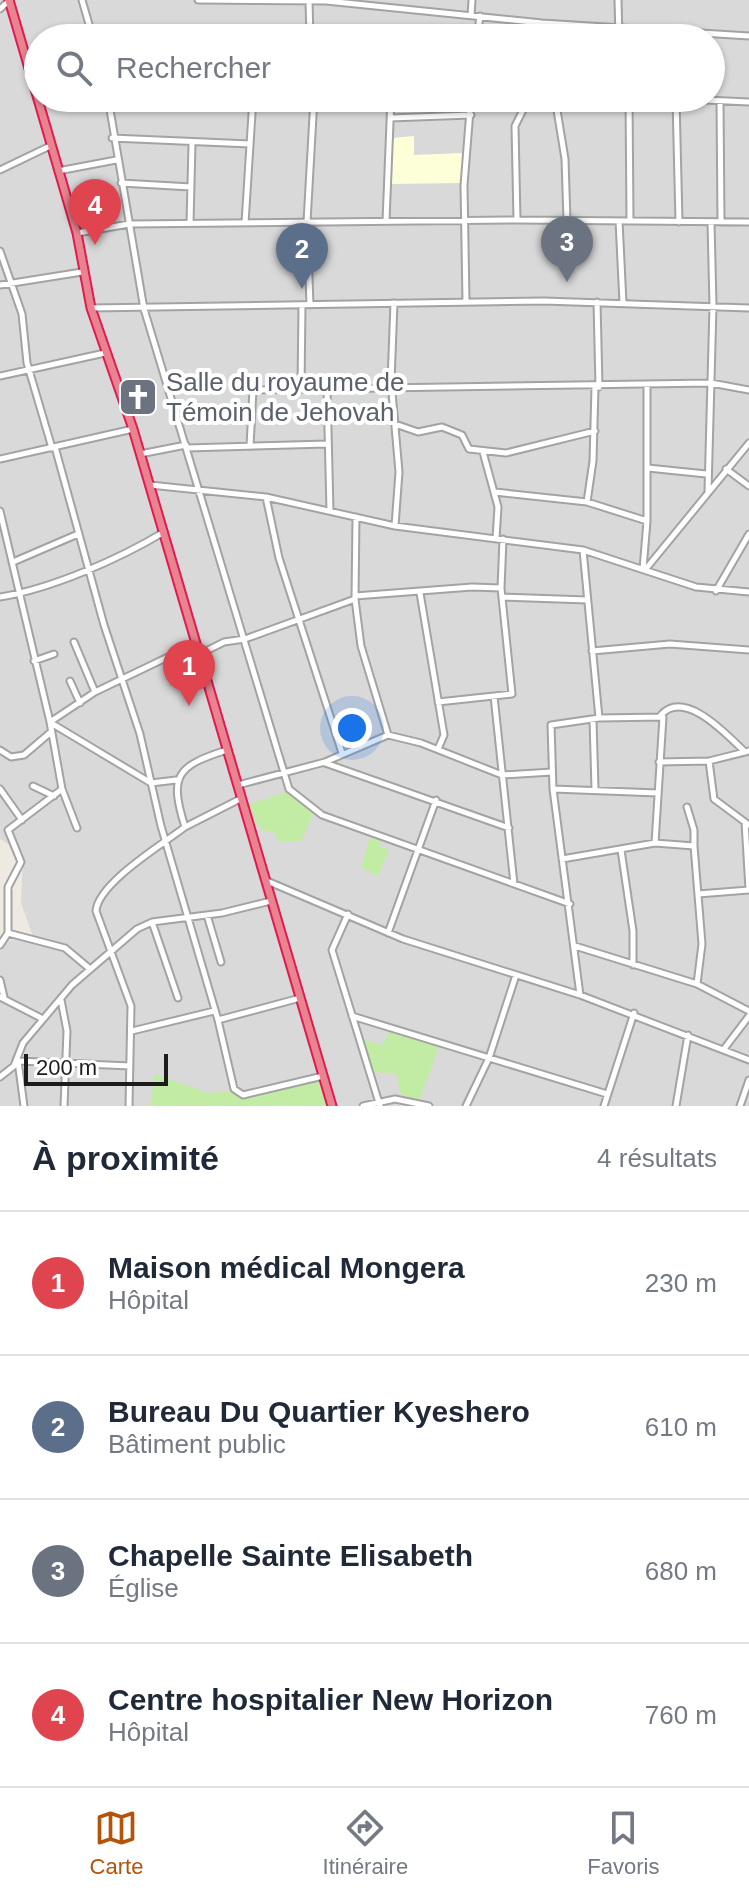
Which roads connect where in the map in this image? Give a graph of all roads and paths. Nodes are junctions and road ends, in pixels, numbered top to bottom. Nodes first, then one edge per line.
1 (9, 0) edge
2 (82, 0) edge
3 (198, 0) edge
4 (472, 0) edge
5 (618, 0) edge
6 (309, 1) edge
7 (326, 1) edge
8 (0, 9) edge
9 (471, 16) junction
10 (480, 16) junction
11 (89, 24) edge
12 (310, 24) edge
13 (479, 24) edge
14 (566, 24) edge
15 (619, 24) edge
16 (725, 35) edge
17 (749, 36) edge
18 (24, 47) edge
19 (725, 101) edge
20 (749, 102) edge
21 (42, 112) edge
22 (109, 112) edge
23 (252, 112) edge
24 (313, 112) edge
25 (390, 112) edge
26 (522, 112) edge
27 (557, 112) edge
28 (629, 112) edge
29 (676, 112) edge
30 (720, 112) edge
31 (471, 115) joint
32 (390, 118) junction
33 (112, 138) junction
34 (192, 144) junction
35 (250, 144) junction
36 (50, 146) junction
37 (116, 160) junction
38 (0, 170) edge
39 (58, 171) junction
40 (121, 183) junction
41 (191, 187) junction
42 (517, 220) junction
43 (386, 221) junction
44 (464, 221) junction
45 (567, 221) junction
46 (619, 221) junction
47 (630, 221) junction
48 (307, 222) junction
49 (679, 222) junction
50 (711, 222) junction
51 (721, 222) junction
52 (749, 222) edge
53 (190, 223) junction
54 (245, 223) junction
55 (129, 224) junction
56 (77, 233) junction
57 (0, 251) edge
58 (82, 272) junction
59 (13, 282) junction
60 (0, 285) edge
61 (466, 302) junction
62 (597, 302) junction
63 (394, 303) junction
64 (623, 303) junction
65 (302, 305) junction
66 (310, 305) junction
67 (713, 306) junction
68 (91, 308) junction
69 (749, 308) edge
70 (144, 309) junction
71 (105, 353) junction
72 (30, 370) junction
73 (0, 376) edge
74 (711, 383) junction
75 (647, 386) junction
76 (392, 387) junction
77 (597, 387) junction
78 (301, 388) junction
79 (327, 388) junction
80 (749, 390) edge
81 (395, 424) junction
82 (133, 429) junction
83 (595, 431) junction
84 (749, 443) edge
85 (327, 444) junction
86 (186, 446) junction
87 (250, 446) junction
88 (54, 448) junction
89 (483, 452) junction
90 (140, 454) junction
91 (0, 459) edge
92 (648, 468) junction
93 (726, 469) junction
94 (706, 474) junction
95 (150, 485) junction
96 (749, 486) edge
97 (199, 490) junction
98 (708, 491) junction
99 (495, 492) junction
100 (266, 497) junction
101 (587, 502) junction
102 (0, 511) edge
103 (330, 511) junction
104 (356, 517) junction
105 (647, 521) junction
106 (395, 526) junction
107 (164, 532) junction
108 (78, 534) junction
109 (749, 534) edge
110 (499, 538) junction
111 (583, 550) junction
112 (13, 562) junction
113 (88, 568) junction
114 (644, 570) junction
115 (501, 588) junction
116 (716, 591) junction
117 (749, 592) edge
118 (420, 593) junction
119 (19, 594) junction
120 (0, 597) edge
121 (355, 597) junction
122 (502, 597) junction
123 (587, 600) junction
124 (300, 620) junction
125 (245, 639) junction
126 (74, 642) dead end
127 (195, 644) junction
128 (749, 650) edge
129 (592, 651) junction
130 (54, 654) dead end
131 (197, 655) junction
132 (34, 661) junction
133 (70, 681) dead end
134 (122, 682) junction
135 (95, 692) junction
136 (494, 696) junction
137 (438, 702) junction
138 (80, 703) junction
139 (661, 715) junction
140 (596, 718) junction
141 (50, 722) junction
142 (51, 732) junction
143 (388, 735) junction
144 (438, 749) junction
145 (0, 750) edge
146 (227, 750) junction
147 (747, 752) edge
148 (342, 753) junction
149 (709, 761) junction
150 (325, 762) junction
151 (659, 762) junction
152 (283, 772) junction
153 (552, 772) junction
154 (502, 775) junction
155 (176, 780) junction
156 (151, 783) junction
157 (237, 785) junction
158 (33, 786) dead end
159 (0, 789) edge
160 (62, 789) junction
161 (553, 789) junction
162 (595, 789) junction
163 (658, 793) junction
164 (54, 796) junction
165 (240, 799) junction
166 (436, 800) junction
167 (687, 807) dead end
168 (22, 820) junction
169 (747, 824) edge
170 (185, 827) junction
171 (77, 828) dead end
172 (509, 828) junction
173 (168, 840) junction
174 (655, 843) junction
175 (694, 846) junction
176 (420, 849) junction
177 (621, 850) junction
178 (562, 859) junction
179 (267, 881) junction
180 (514, 884) junction
181 (749, 890) edge
182 (698, 894) junction
183 (271, 901) junction
184 (570, 904) junction
185 (348, 914) junction
186 (207, 915) junction
187 (188, 918) junction
188 (152, 922) junction
189 (8, 933) junction
190 (388, 933) junction
191 (0, 945) edge
192 (575, 946) junction
193 (113, 951) junction
194 (221, 962) dead end
195 (633, 965) junction
196 (90, 969) junction
197 (516, 975) junction
198 (0, 980) edge
199 (697, 984) junction
200 (580, 995) junction
201 (2, 997) edge
202 (178, 998) dead end
203 (300, 998) junction
204 (61, 999) junction
205 (214, 1011) junction
206 (634, 1013) junction
207 (749, 1014) edge
208 (352, 1016) junction
209 (43, 1019) junction
210 (218, 1020) junction
211 (132, 1031) junction
212 (688, 1035) junction
213 (724, 1049) junction
214 (489, 1058) junction
215 (749, 1060) edge
216 (18, 1061) junction
217 (66, 1063) junction
218 (130, 1066) junction
219 (323, 1076) junction
220 (0, 1077) edge
221 (749, 1080) edge
222 (607, 1094) junction
223 (379, 1104) edge
224 (24, 1106) edge
225 (64, 1106) edge
226 (129, 1106) edge
227 (332, 1106) edge
228 (363, 1106) edge
229 (429, 1106) edge
230 (466, 1106) edge
231 (604, 1106) edge
232 (676, 1106) edge
233 (740, 1106) edge

1 - 8 street
1 - 18 highway
2 - 11 street
3 - 6 street
4 - 9 street
5 - 15 street
6 - 7 street
6 - 12 street
7 - 9 street
9 - 10 street
10 - 13 street
10 - 14 street
16 - 17 street
19 - 20 street
21 - 36 highway
22 - 33 street
23 - 35 street
24 - 48 street
25 - 32 street
26 - 42 street
27 - 45 street
28 - 47 street
29 - 49 street
30 - 51 street
31 - 32 street
31 - 44 street
32 - 43 street
33 - 34 street
33 - 37 street
34 - 35 street
34 - 41 street
35 - 54 street
36 - 38 street
36 - 39 highway
37 - 39 street
37 - 40 street
39 - 56 highway
40 - 41 street
40 - 55 street
41 - 53 street
42 - 44 street
42 - 45 street
43 - 44 street
43 - 48 street
44 - 61 street
45 - 46 street
46 - 47 street
46 - 64 street
47 - 49 street
48 - 54 street
48 - 66 street
49 - 50 street
50 - 51 street
50 - 67 street
51 - 52 street
53 - 54 street
53 - 55 street
55 - 56 street
55 - 70 street
56 - 58 highway
57 - 59 street
58 - 59 street
58 - 68 highway
59 - 60 street
59 - 72 street
61 - 62 street
61 - 63 street
62 - 64 street
62 - 77 street
63 - 66 street
63 - 76 street
64 - 67 street
65 - 66 street
65 - 70 street
65 - 78 street
67 - 69 street
67 - 74 street
68 - 70 street
68 - 71 highway
70 - 86 street
71 - 72 street
71 - 82 highway
72 - 73 street
72 - 88 street
74 - 75 street
74 - 80 street
74 - 94 street
75 - 77 street
75 - 92 street
76 - 77 street
76 - 79 street
76 - 81 street
77 - 83 street
78 - 79 street
78 - 87 street
79 - 85 street
81 - 89 street
81 - 106 street
82 - 88 street
82 - 90 highway
83 - 89 street
83 - 101 street
84 - 93 street
85 - 87 street
85 - 103 street
86 - 87 street
86 - 90 street
86 - 97 street
88 - 91 street
88 - 108 street
89 - 99 street
90 - 95 highway
92 - 94 street
92 - 105 street
93 - 96 street
93 - 98 street
94 - 98 street
95 - 97 street
95 - 107 highway
97 - 100 street
97 - 125 street
98 - 114 street
99 - 101 street
99 - 110 street
100 - 103 street
100 - 124 street
101 - 105 street
102 - 112 street
103 - 104 street
104 - 106 street
104 - 121 street
105 - 114 street
106 - 110 street
107 - 113 street
107 - 127 highway
108 - 112 street
108 - 113 street
109 - 116 street
110 - 111 street
110 - 115 street
111 - 114 street
111 - 123 street
112 - 119 street
113 - 119 street
113 - 134 street
114 - 116 street
115 - 118 street
115 - 122 street
116 - 117 street
118 - 121 street
118 - 137 street
119 - 120 street
119 - 132 street
121 - 124 street
121 - 143 street
122 - 123 street
122 - 136 street
123 - 129 street
124 - 125 street
124 - 148 street
125 - 131 street
125 - 152 street
126 - 135 street
127 - 131 highway
127 - 134 street
128 - 129 street
129 - 140 street
130 - 132 street
131 - 146 highway
132 - 141 street
133 - 138 street
134 - 135 street
134 - 156 street
135 - 138 street
136 - 137 street
136 - 154 street
137 - 144 street
138 - 141 street
139 - 140 street
139 - 147 street
139 - 151 street
140 - 153 street
140 - 162 street
141 - 142 street
141 - 156 street
142 - 145 street
142 - 160 street
143 - 144 street
143 - 148 street
144 - 154 street
146 - 155 street
146 - 157 highway
147 - 149 street
148 - 150 street
149 - 151 street
149 - 169 street
150 - 152 street
150 - 166 street
151 - 163 street
152 - 157 street
152 - 176 street
153 - 154 street
153 - 161 street
154 - 172 street
155 - 156 street
155 - 170 street
156 - 173 street
157 - 165 highway
158 - 164 street
159 - 168 street
160 - 164 street
160 - 171 street
161 - 162 street
161 - 178 street
162 - 163 street
163 - 174 street
164 - 168 street
165 - 170 street
165 - 179 highway
166 - 172 street
166 - 176 street
167 - 175 street
168 - 189 street
169 - 181 street
170 - 173 street
172 - 180 street
173 - 187 street
173 - 193 street
174 - 175 street
174 - 177 street
175 - 182 street
176 - 180 street
176 - 190 street
177 - 178 street
177 - 195 street
178 - 184 street
179 - 183 highway
179 - 185 street
180 - 184 street
181 - 182 street
182 - 199 street
183 - 186 street
183 - 203 highway
184 - 192 street
185 - 190 street
185 - 208 street
186 - 187 street
186 - 194 street
187 - 188 street
187 - 205 street
188 - 193 street
188 - 202 street
189 - 191 street
189 - 196 street
190 - 197 street
192 - 195 street
192 - 200 street
193 - 196 street
193 - 211 street
195 - 199 street
196 - 204 street
197 - 200 street
197 - 214 street
198 - 201 street
199 - 207 street
200 - 206 street
201 - 209 street
203 - 210 street
203 - 219 highway
204 - 209 street
204 - 217 street
205 - 210 street
205 - 211 street
206 - 212 street
206 - 222 street
207 - 213 street
208 - 214 street
208 - 223 street
209 - 216 street
210 - 219 street
211 - 218 street
212 - 213 street
212 - 232 street
213 - 215 street
214 - 222 street
214 - 230 street
216 - 217 street
216 - 220 street
216 - 224 street
217 - 218 street
217 - 225 street
218 - 226 street
219 - 227 highway
221 - 233 street
222 - 231 street
223 - 228 street
223 - 229 street

